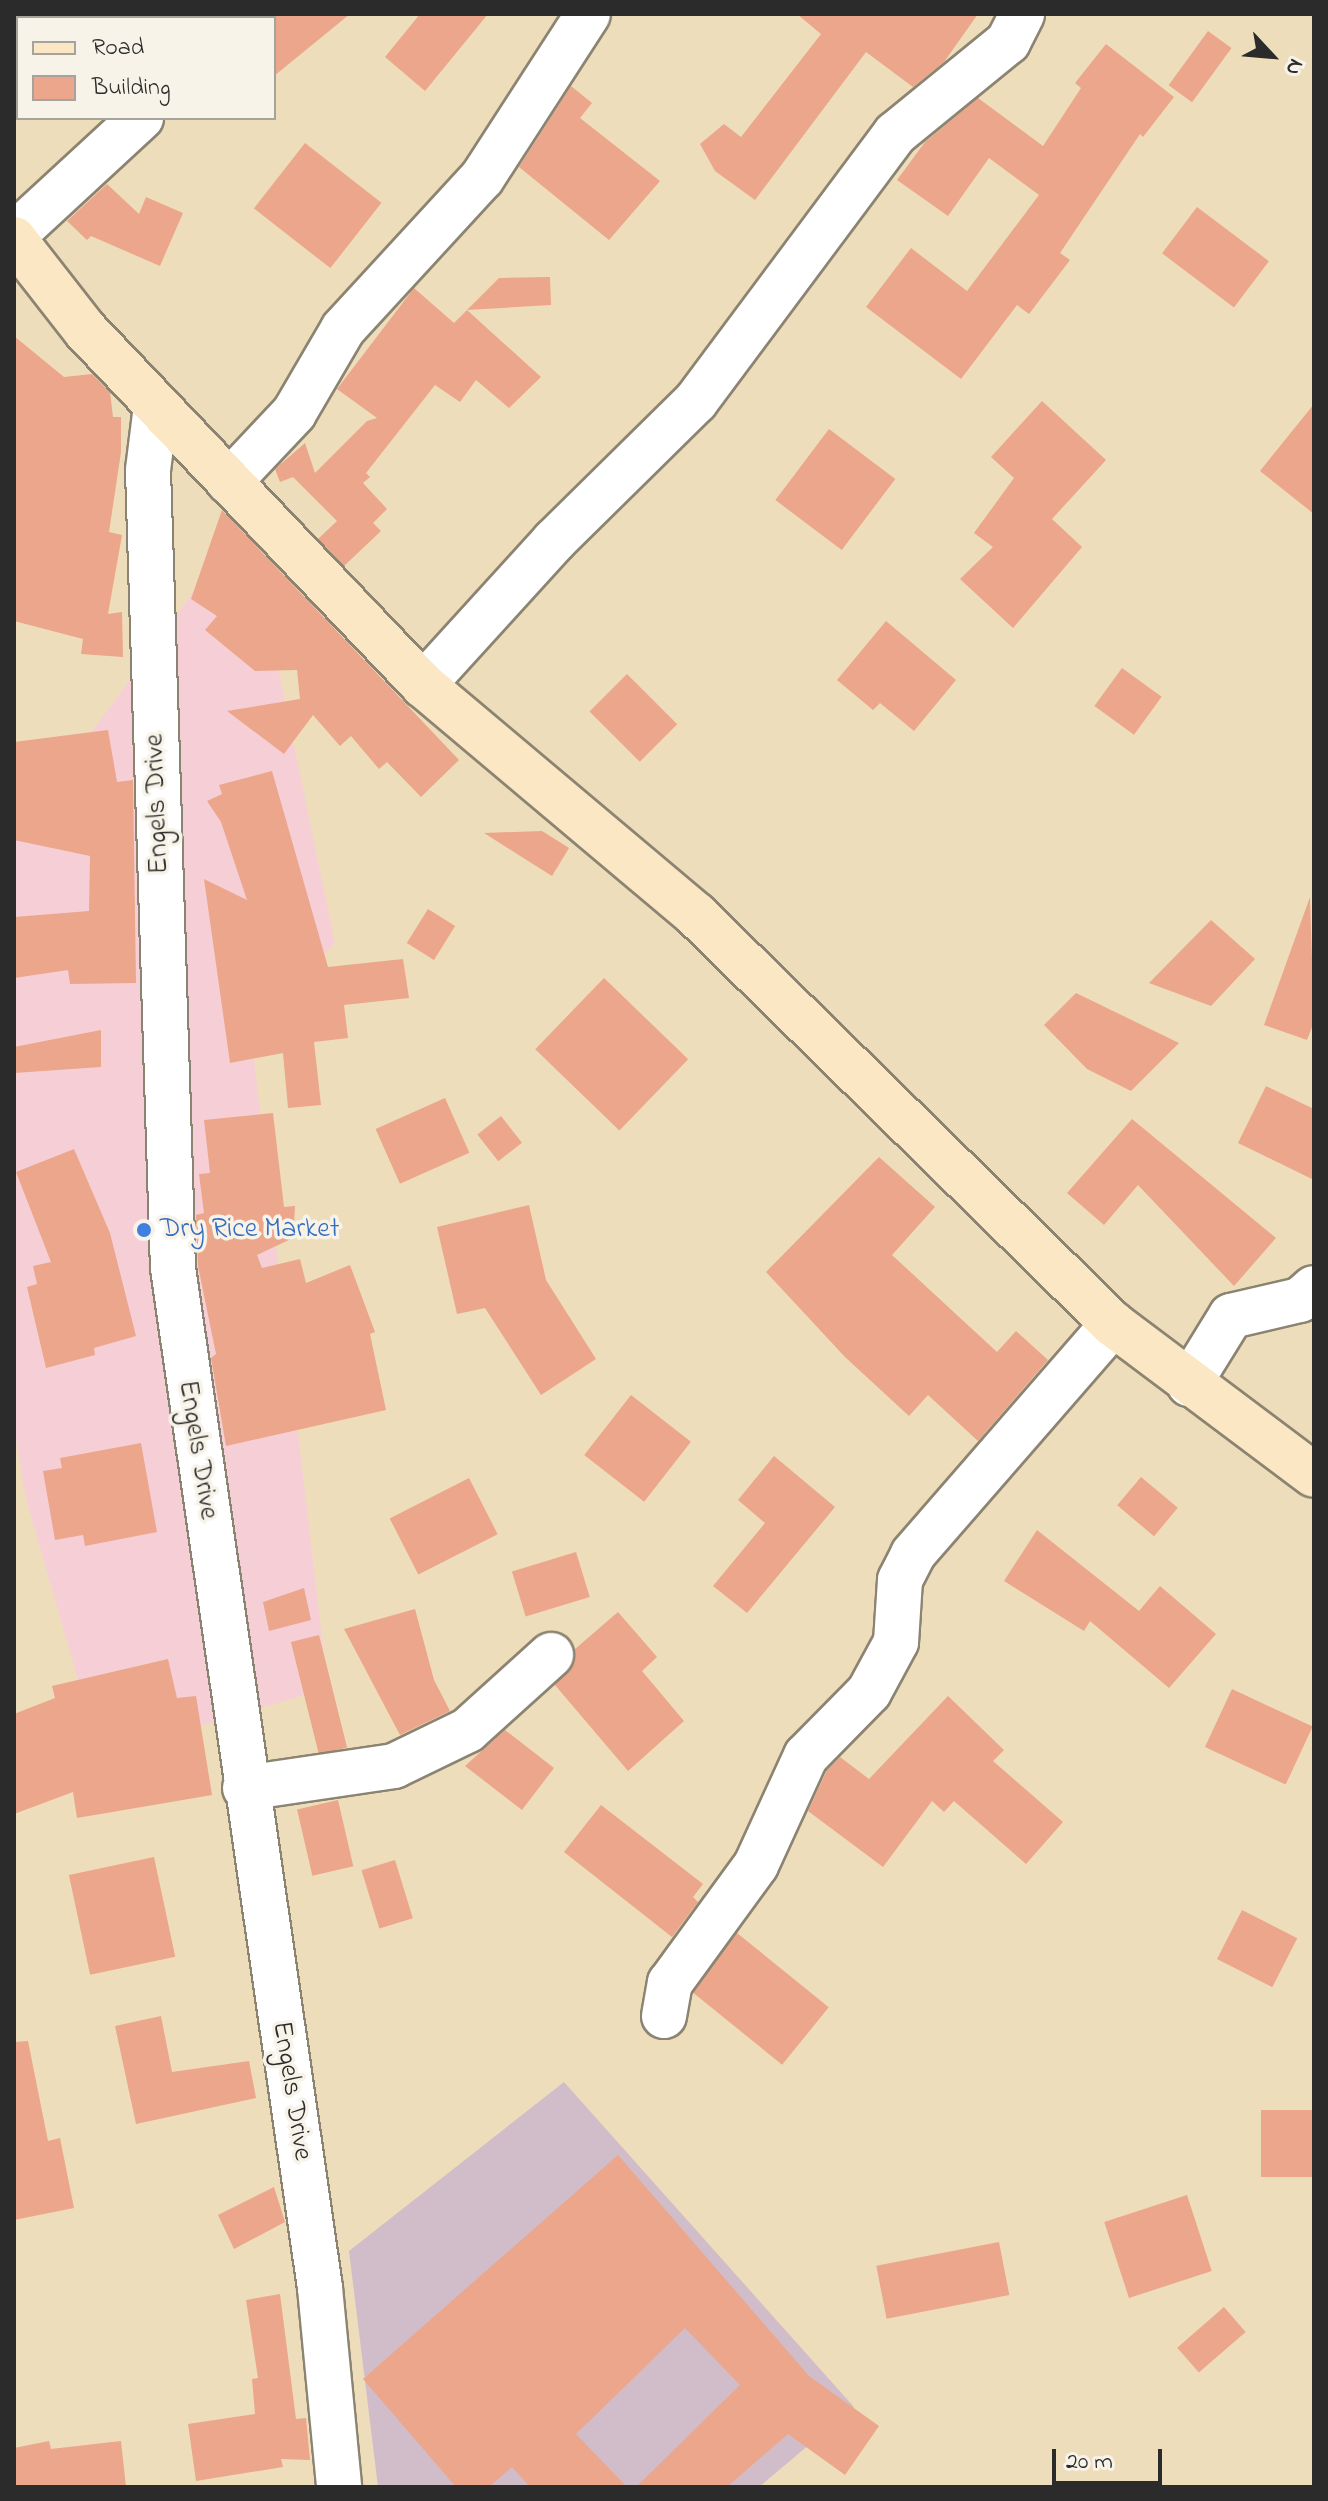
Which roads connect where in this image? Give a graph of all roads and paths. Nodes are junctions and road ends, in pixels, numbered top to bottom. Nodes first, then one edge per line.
1 (588, 14) edge
2 (1022, 14) edge
3 (139, 120) edge
4 (14, 237) edge
5 (156, 406) junction
6 (229, 482) junction
7 (423, 685) junction
8 (1314, 1288) edge
9 (1113, 1324) junction
10 (1189, 1384) junction
11 (1314, 1475) edge
12 (551, 1655) dead end
13 (245, 1788) junction
14 (664, 2016) dead end
15 (339, 2487) edge

1 - 6 street
2 - 7 street
3 - 4 street
4 - 5 main road
5 - 6 main road
5 - 13 street, Engels Drive
6 - 7 main road
7 - 9 main road
8 - 10 street
9 - 10 main road
9 - 14 street
10 - 11 main road
12 - 13 street
13 - 15 street, Engels Drive

